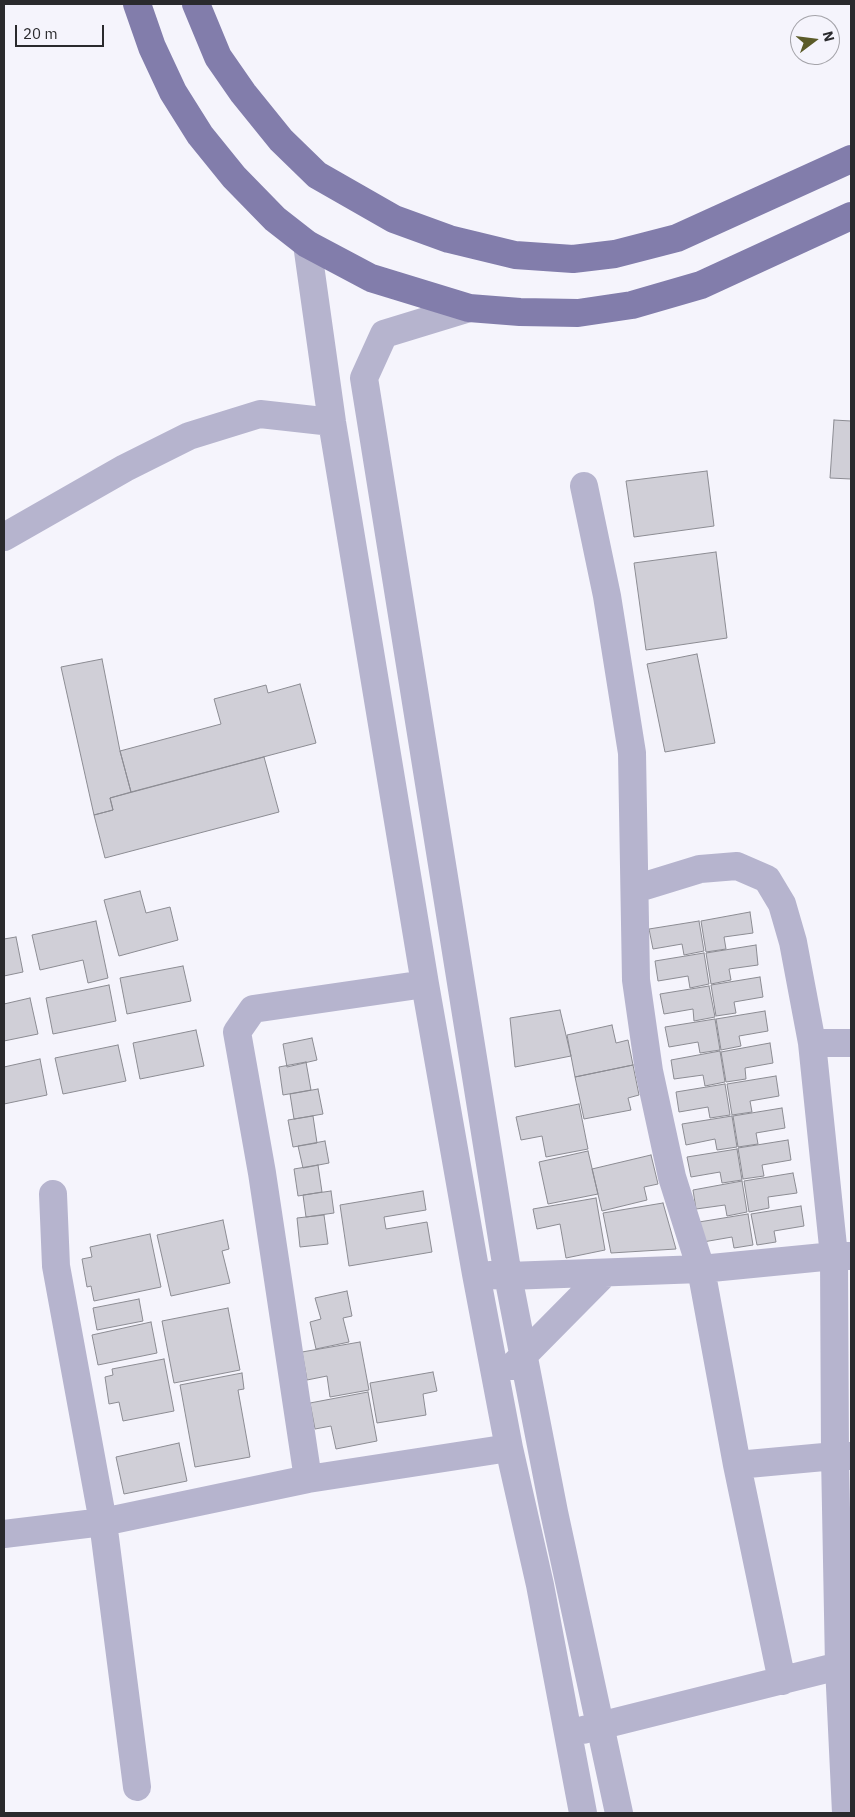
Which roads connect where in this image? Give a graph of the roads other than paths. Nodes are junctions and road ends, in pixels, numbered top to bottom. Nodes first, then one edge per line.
1 (137, 4) edge
2 (196, 4) edge
3 (851, 159) edge
4 (851, 216) edge
5 (307, 244) junction
6 (469, 308) junction
7 (332, 422) junction
8 (584, 486) dead end
9 (4, 537) edge
10 (635, 889) junction
11 (425, 984) junction
12 (812, 1043) junction
13 (851, 1043) edge
14 (53, 1194) dead end
15 (843, 1256) edge
16 (701, 1269) junction
17 (605, 1272) junction
18 (476, 1274) junction
19 (508, 1276) junction
20 (524, 1357) junction
21 (496, 1380) junction
22 (509, 1448) junction
23 (843, 1456) edge
24 (737, 1465) junction
25 (308, 1479) junction
26 (103, 1522) junction
27 (4, 1534) edge
28 (845, 1666) edge
29 (782, 1681) junction
30 (600, 1726) junction
31 (569, 1734) junction
32 (138, 1787) dead end
33 (583, 1813) edge
34 (619, 1813) edge
35 (846, 1813) edge

1 - 5 main road
2 - 3 main road
4 - 6 main road
5 - 6 main road
5 - 7 street
6 - 19 street
7 - 9 street
7 - 11 street
8 - 10 street
10 - 12 street
10 - 16 street
11 - 18 street
11 - 25 street
12 - 13 street
12 - 15 street
14 - 26 street
15 - 16 street
15 - 23 street
16 - 17 street
16 - 24 street
17 - 19 street
17 - 20 street
18 - 19 street
18 - 21 street
19 - 20 street
20 - 21 street
20 - 30 street
21 - 22 street
22 - 25 street
22 - 31 street
23 - 24 street
23 - 28 street
24 - 29 street
25 - 26 street
26 - 27 street
26 - 32 street
28 - 29 street
28 - 35 street
29 - 30 street
30 - 31 street
30 - 34 street
31 - 33 street

